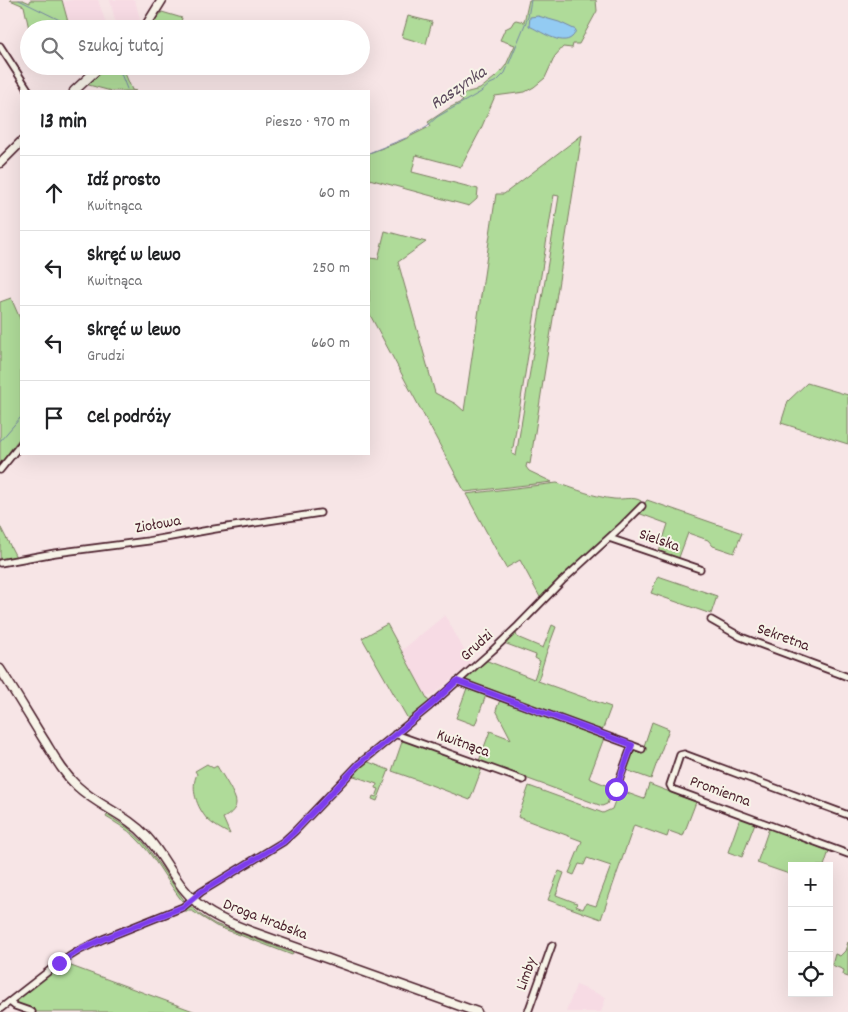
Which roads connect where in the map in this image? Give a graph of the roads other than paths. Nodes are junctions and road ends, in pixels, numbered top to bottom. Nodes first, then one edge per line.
1 (162, 0) edge
2 (150, 20) edge
3 (0, 46) edge
4 (91, 75) edge
5 (28, 90) edge
6 (75, 90) edge
7 (20, 143) edge
8 (0, 163) edge
9 (20, 445) edge
10 (0, 470) edge
11 (642, 506) dead end
12 (320, 513) dead end
13 (609, 538) junction
14 (0, 562) edge
15 (700, 569) dead end
16 (711, 620) dead end
17 (0, 669) edge
18 (848, 677) edge
19 (457, 681) junction
20 (395, 734) junction
21 (632, 745) junction
22 (642, 749) dead end
23 (523, 780) dead end
24 (616, 789) dead end
25 (848, 815) edge
26 (848, 854) edge
27 (192, 900) junction
28 (552, 945) dead end
29 (10, 1002) junction
30 (0, 1009) edge
31 (32, 1012) edge
32 (477, 1012) edge
33 (528, 1012) edge

1 - 2 street
3 - 5 street
4 - 6 street
7 - 8 street
9 - 10 street
11 - 13 street, Grudzi
12 - 14 street, Ziołowa
13 - 15 street, Sielska
13 - 19 street, Grudzi
16 - 18 street, Sekretna
17 - 27 street, Droga Hrabska
19 - 20 street, Grudzi
19 - 21 street
20 - 23 street, Kwitnąca
20 - 27 street, Grudzi
21 - 22 street
21 - 24 street
25 - 26 street, Promienna
27 - 29 street, Grudzi
27 - 32 street, Droga Hrabska
28 - 33 street, Limby
29 - 30 street, Grudzi
29 - 31 street

